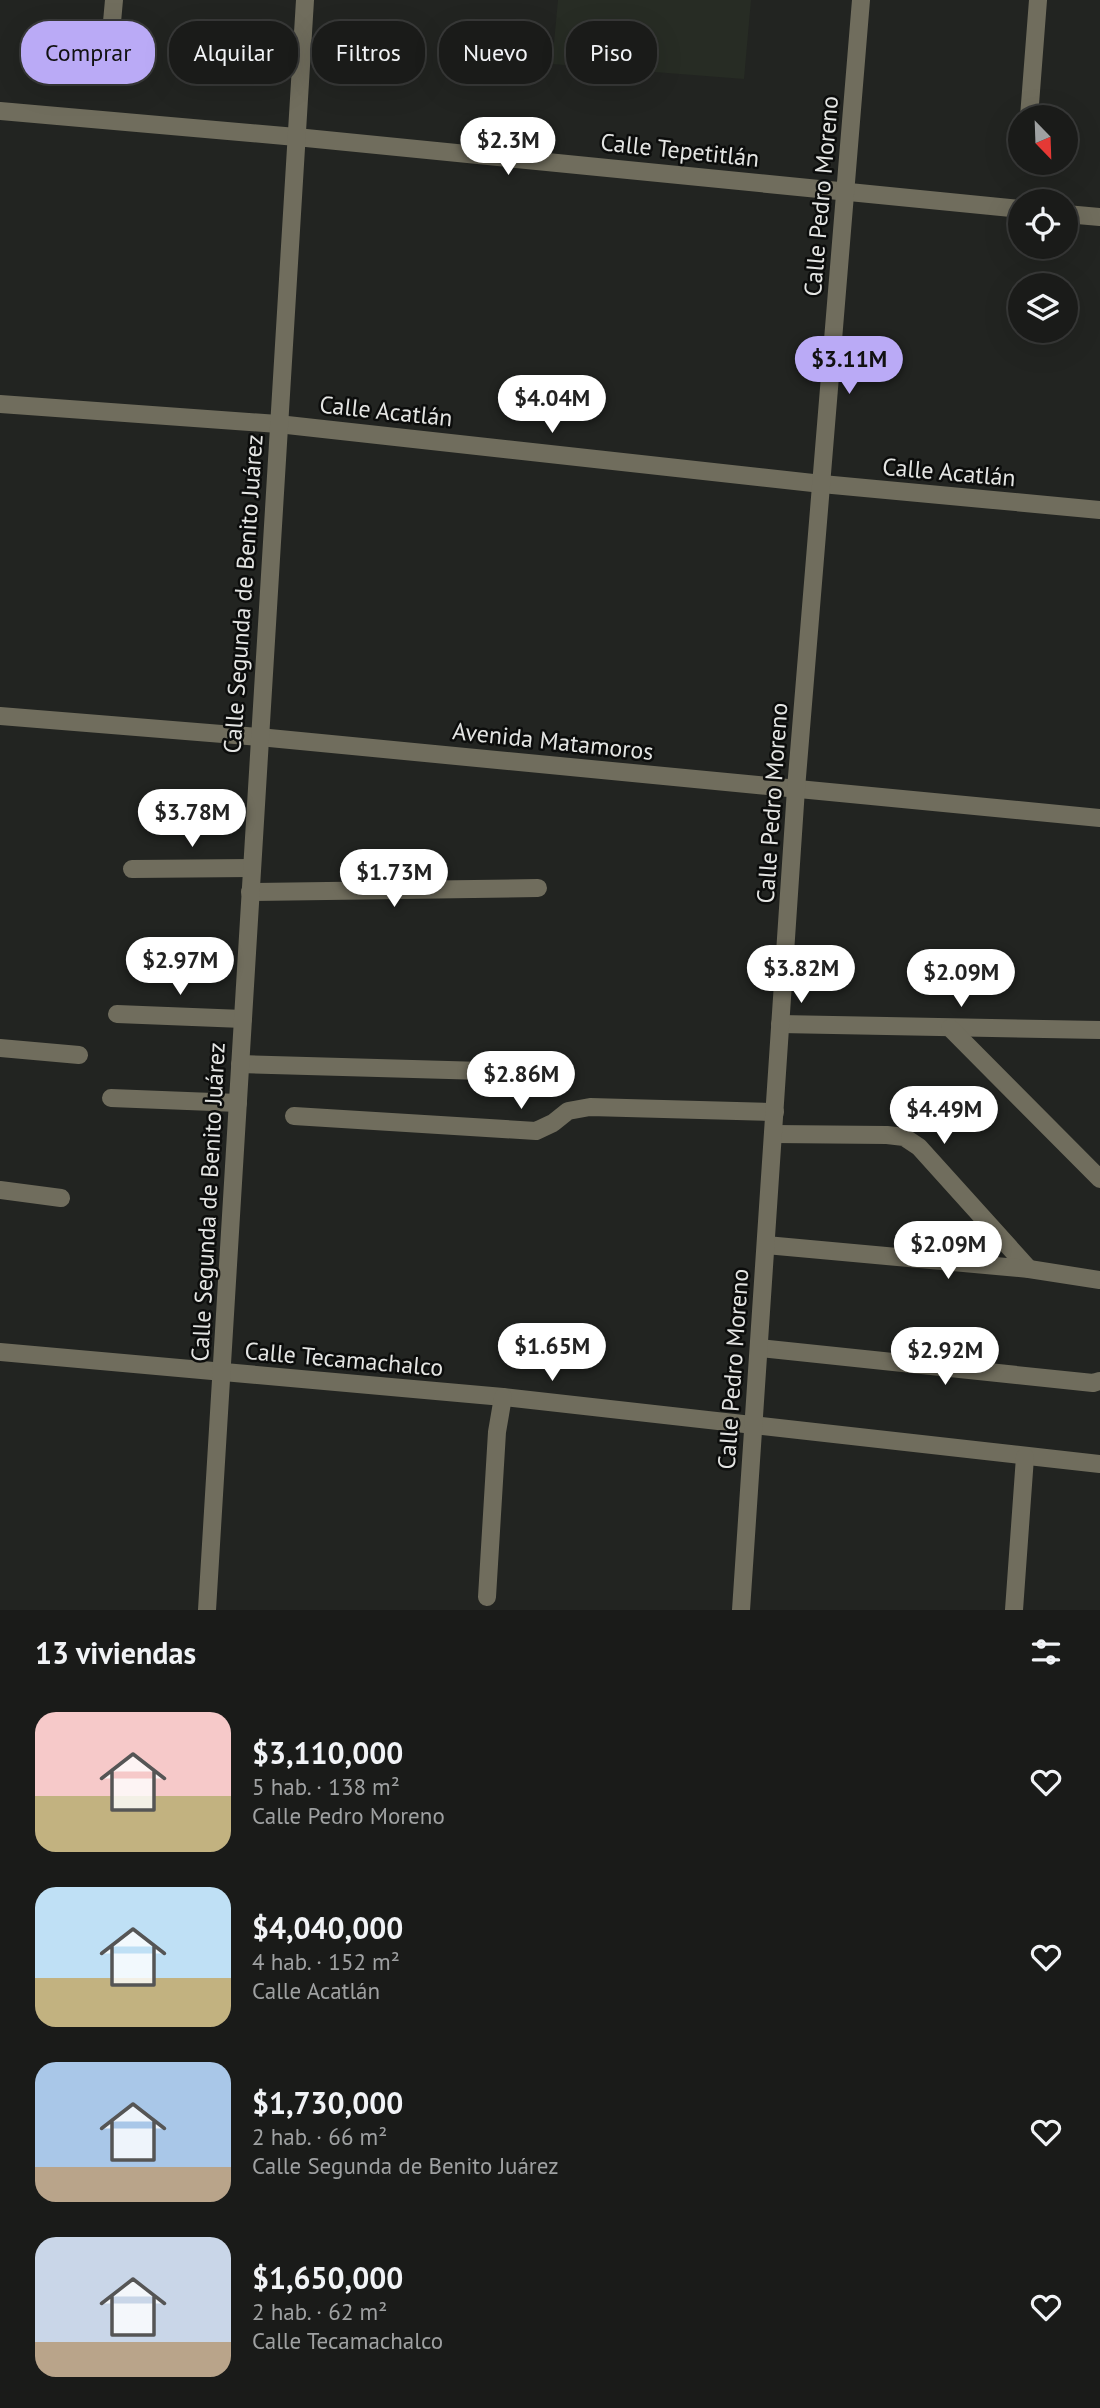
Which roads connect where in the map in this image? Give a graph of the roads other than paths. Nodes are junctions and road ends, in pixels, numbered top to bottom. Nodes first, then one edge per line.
1 (114, 0) edge
2 (304, 0) edge
3 (861, 0) edge
4 (1038, 0) edge
5 (113, 21) edge
6 (1030, 105) edge
7 (0, 111) edge
8 (296, 137) junction
9 (846, 191) junction
10 (1008, 208) edge
11 (1078, 215) edge
12 (1100, 217) edge
13 (0, 404) edge
14 (278, 424) junction
15 (822, 484) junction
16 (1100, 510) edge
17 (0, 716) edge
18 (258, 737) junction
19 (796, 789) junction
20 (1100, 818) edge
21 (251, 868) junction
22 (132, 869) dead end
23 (538, 888) dead end
24 (250, 892) junction
25 (117, 1014) dead end
26 (243, 1019) junction
27 (780, 1024) junction
28 (950, 1028) junction
29 (1100, 1030) edge
30 (0, 1048) edge
31 (79, 1055) dead end
32 (240, 1063) junction
33 (516, 1072) dead end
34 (111, 1098) dead end
35 (238, 1103) junction
36 (775, 1112) junction
37 (294, 1116) dead end
38 (773, 1134) junction
39 (1100, 1179) edge
40 (0, 1191) edge
41 (61, 1198) dead end
42 (766, 1245) junction
43 (1029, 1269) junction
44 (1100, 1280) edge
45 (759, 1348) junction
46 (0, 1352) edge
47 (222, 1373) junction
48 (1100, 1381) edge
49 (503, 1397) junction
50 (753, 1425) junction
51 (1025, 1457) junction
52 (1100, 1464) edge
53 (487, 1597) dead end
54 (207, 1610) edge
55 (741, 1610) edge
56 (1014, 1610) edge

1 - 5 street
2 - 8 street, Calle Segunda de Benito Juárez
3 - 9 street, Calle Pedro Moreno
4 - 6 street
7 - 8 street, Calle Tepetitlán
8 - 9 street, Calle Tepetitlán
8 - 14 street, Calle Segunda de Benito Juárez
9 - 10 street, Calle Tepetitlán
9 - 15 street, Calle Pedro Moreno
11 - 12 street
13 - 14 street, Calle Acatlán
14 - 15 street, Calle Acatlán
14 - 18 street, Calle Segunda de Benito Juárez
15 - 16 street, Calle Acatlán
15 - 19 street, Calle Pedro Moreno
17 - 18 street, Avenida Matamoros
18 - 19 street, Avenida Matamoros
18 - 21 street, Calle Segunda de Benito Juárez
19 - 20 street, Avenida Matamoros
19 - 27 street, Calle Pedro Moreno
21 - 22 street
21 - 24 street, Calle Segunda de Benito Juárez
23 - 24 street
24 - 26 street, Calle Segunda de Benito Juárez
25 - 26 street
26 - 32 street, Calle Segunda de Benito Juárez
27 - 28 street
27 - 36 street, Calle Pedro Moreno
28 - 29 street
28 - 39 street
30 - 31 street
32 - 33 street
32 - 35 street, Calle Segunda de Benito Juárez
34 - 35 street
35 - 47 street, Calle Segunda de Benito Juárez
36 - 37 street
36 - 38 street, Calle Pedro Moreno
38 - 42 street, Calle Pedro Moreno
38 - 43 street
40 - 41 street
42 - 43 street
42 - 45 street, Calle Pedro Moreno
43 - 44 street
45 - 48 street
45 - 50 street, Calle Pedro Moreno
46 - 47 street, Calle Tecamachalco
47 - 49 street, Calle Tecamachalco
47 - 54 street, Calle Segunda de Benito Juárez
49 - 50 street, Calle Tecamachalco
49 - 53 street
50 - 51 street, Calle Tecamachalco
50 - 55 street, Calle Pedro Moreno
51 - 52 street, Calle Tecamachalco
51 - 56 street

